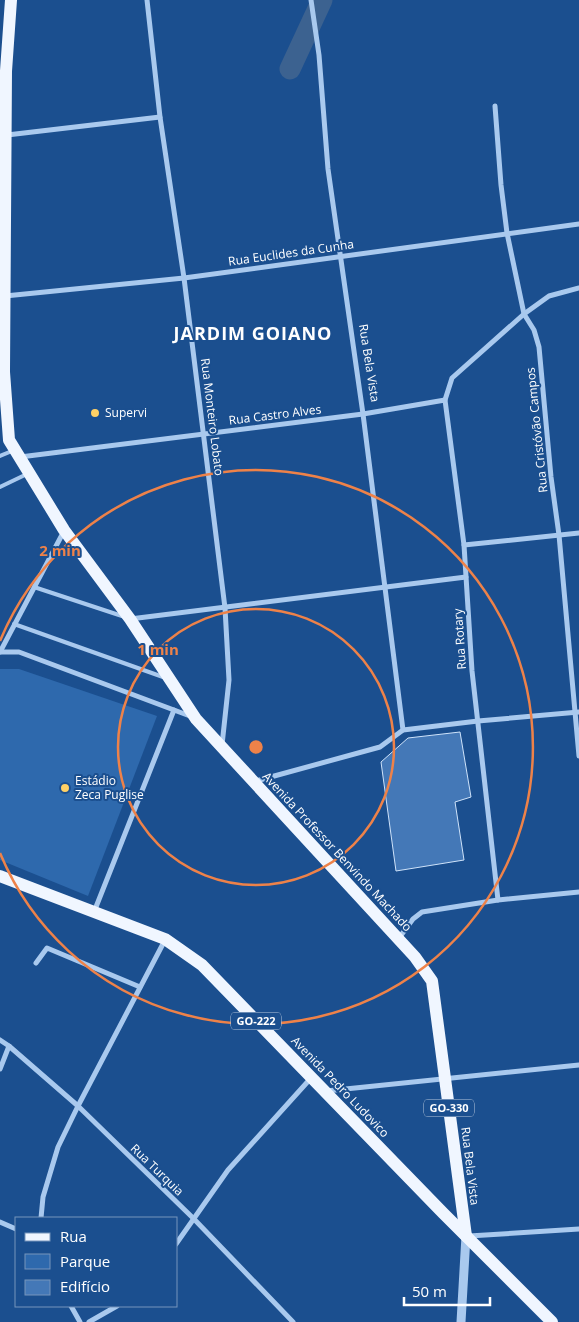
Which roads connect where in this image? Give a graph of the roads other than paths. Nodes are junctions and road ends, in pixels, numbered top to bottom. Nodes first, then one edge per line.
1 (11, 0) edge
2 (147, 0) edge
3 (311, 0) edge
4 (3, 70) edge
5 (495, 106) dead end
6 (160, 117) junction
7 (6, 135) junction
8 (3, 208) edge
9 (579, 224) edge
10 (508, 233) junction
11 (340, 257) junction
12 (184, 278) junction
13 (579, 288) edge
14 (5, 296) junction
15 (524, 314) junction
16 (2, 373) edge
17 (445, 400) junction
18 (363, 414) junction
19 (204, 435) junction
20 (16, 454) junction
21 (0, 456) edge
22 (29, 474) junction
23 (0, 487) edge
24 (64, 530) junction
25 (579, 533) edge
26 (559, 535) junction
27 (464, 545) junction
28 (466, 577) junction
29 (34, 587) junction
30 (384, 587) junction
31 (225, 608) junction
32 (130, 619) junction
33 (14, 624) junction
34 (0, 652) edge
35 (170, 679) junction
36 (174, 710) junction
37 (577, 713) edge
38 (196, 719) junction
39 (478, 720) junction
40 (403, 730) junction
41 (222, 748) junction
42 (579, 756) edge
43 (254, 782) junction
44 (0, 876) edge
45 (579, 892) edge
46 (498, 900) junction
47 (94, 912) junction
48 (165, 939) junction
49 (398, 939) junction
50 (36, 963) dead end
51 (432, 981) joint
52 (140, 988) junction
53 (0, 1040) edge
54 (9, 1046) junction
55 (579, 1065) edge
56 (0, 1069) edge
57 (311, 1077) junction
58 (445, 1078) junction
59 (325, 1091) junction
60 (78, 1106) junction
61 (41, 1217) edge
62 (193, 1218) junction
63 (0, 1222) edge
64 (15, 1229) edge
65 (579, 1229) edge
66 (466, 1236) junction
67 (178, 1241) edge
68 (72, 1307) edge
69 (115, 1307) edge
70 (80, 1322) edge
71 (89, 1322) edge
72 (293, 1322) edge
73 (460, 1322) edge
74 (552, 1322) edge

1 - 4 main road, Avenida Professor Benvindo Machado / GO-330
2 - 6 street, Rua Monteiro Lobato
3 - 11 street, Rua Bela Vista
4 - 7 main road, Avenida Professor Benvindo Machado / GO-330
5 - 10 street, Rua Cristóvão Campos
6 - 7 street
6 - 12 street, Rua Monteiro Lobato
7 - 8 main road, Avenida Professor Benvindo Machado / GO-330
8 - 14 main road, Avenida Professor Benvindo Machado / GO-330
9 - 10 street, Rua Euclides da Cunha
10 - 11 street, Rua Euclides da Cunha
10 - 15 street, Rua Cristóvão Campos
11 - 12 street, Rua Euclides da Cunha
11 - 18 street, Rua Bela Vista
12 - 14 street, Rua Euclides da Cunha
12 - 19 street, Rua Monteiro Lobato
13 - 15 street
14 - 16 main road, Avenida Professor Benvindo Machado / GO-330
15 - 17 street, Rua Rotary
15 - 26 street, Rua Cristóvão Campos
16 - 20 main road, Avenida Professor Benvindo Machado / GO-330
17 - 18 street, Rua Castro Alves
17 - 27 street, Rua Rotary
18 - 19 street, Rua Castro Alves
18 - 30 street, Rua Bela Vista
19 - 20 street, Rua Castro Alves
19 - 31 street, Rua Monteiro Lobato
20 - 21 lane
20 - 22 main road, Avenida Professor Benvindo Machado / GO-330
22 - 23 lane
22 - 24 main road, Avenida Professor Benvindo Machado / GO-330
24 - 29 street
24 - 32 main road, Avenida Professor Benvindo Machado / GO-330
25 - 26 street
26 - 27 street
26 - 37 street, Rua Cristóvão Campos
27 - 28 street, Rua Rotary
28 - 30 street
28 - 39 street, Rua Rotary
29 - 32 lane
29 - 33 street
30 - 31 street
30 - 40 street, Rua Bela Vista
31 - 32 street
31 - 41 street, Rua Monteiro Lobato
32 - 35 main road, Avenida Professor Benvindo Machado / GO-330
33 - 34 street
33 - 35 lane
34 - 36 street
35 - 38 main road, Avenida Professor Benvindo Machado / GO-330
36 - 38 street
36 - 47 street
37 - 39 street
37 - 42 street, Rua Cristóvão Campos
38 - 41 main road, Avenida Professor Benvindo Machado / GO-330
39 - 40 street
39 - 46 street, Rua Rotary
40 - 43 street
41 - 43 main road, Avenida Professor Benvindo Machado / GO-330
43 - 49 main road, Avenida Professor Benvindo Machado / GO-330
44 - 47 main road, Avenida Pedro Ludovico / GO-222
45 - 46 street
46 - 49 street
47 - 48 main road, Avenida Pedro Ludovico / GO-222
48 - 52 street
48 - 57 main road, Avenida Pedro Ludovico / GO-222
49 - 51 main road, Avenida Professor Benvindo Machado / GO-330
50 - 52 street
51 - 58 main road, Rua Bela Vista / GO-330
52 - 60 street
53 - 54 street, Rua Turquia
54 - 56 street
54 - 60 street, Rua Turquia
55 - 58 street
57 - 59 main road, Avenida Pedro Ludovico / GO-222
57 - 62 street
58 - 59 street
58 - 66 main road, Rua Bela Vista / GO-330
59 - 66 main road, Avenida Pedro Ludovico / GO-222
60 - 61 street
60 - 62 street, Rua Turquia
62 - 67 street
62 - 72 street, Rua Turquia
63 - 64 street
65 - 66 street
66 - 73 street, GO-330
66 - 74 main road, Avenida Pedro Ludovico / GO-222
68 - 70 street
69 - 71 street

